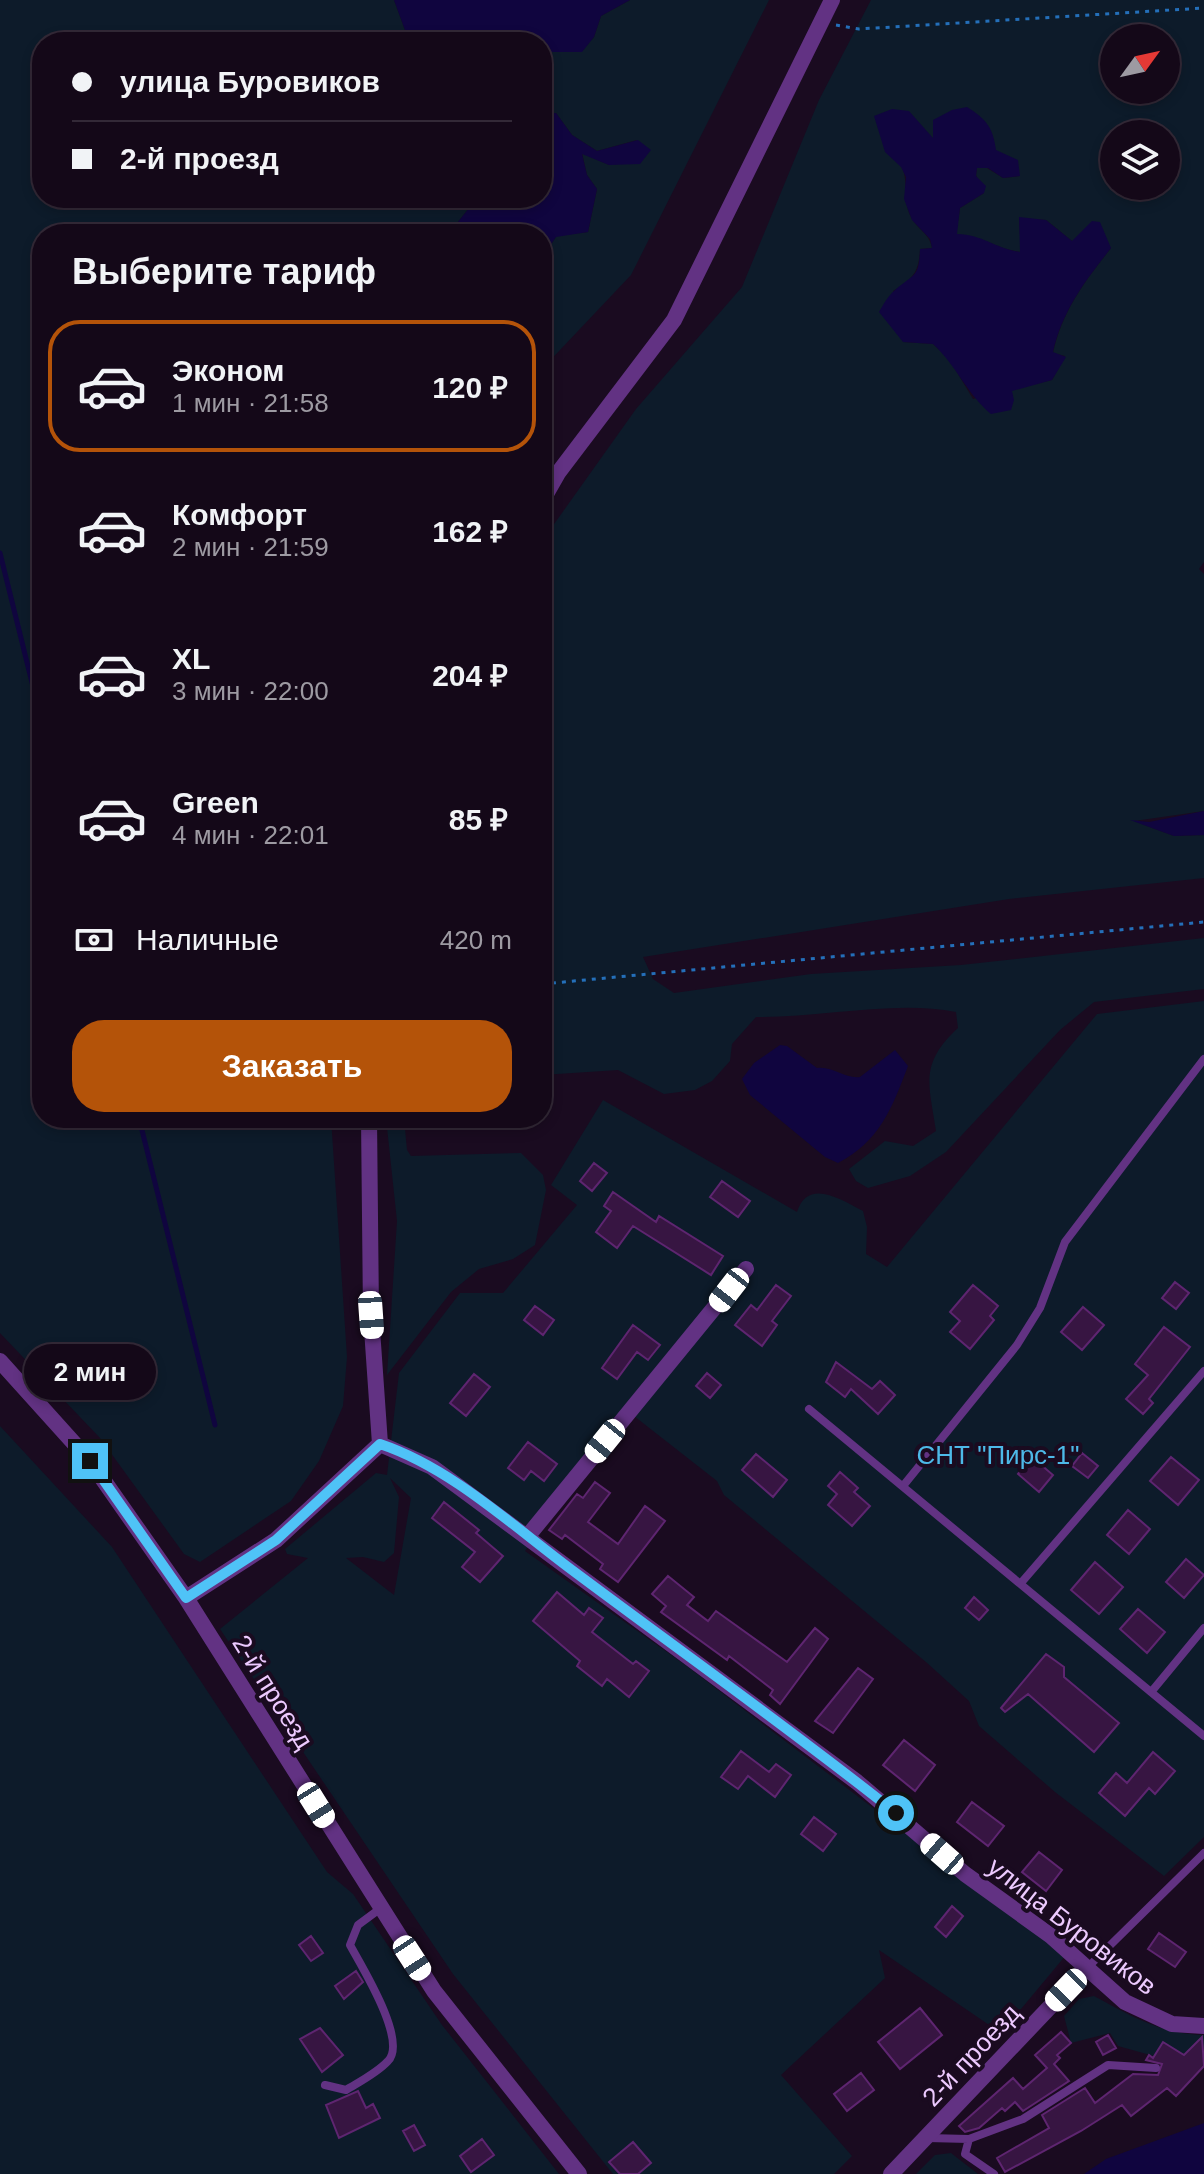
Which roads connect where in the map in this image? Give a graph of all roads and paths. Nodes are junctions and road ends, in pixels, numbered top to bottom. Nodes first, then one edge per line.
1 (832, 0) edge
2 (1204, 8) edge
3 (821, 22) junction
4 (552, 484) edge
5 (1204, 922) edge
6 (552, 983) edge
7 (1204, 1059) edge
8 (369, 1128) edge
9 (746, 1269) dead end
10 (0, 1361) edge
11 (1204, 1371) edge
12 (809, 1409) dead end
13 (380, 1444) junction
14 (903, 1486) junction
15 (527, 1537) junction
16 (1021, 1583) junction
17 (186, 1598) junction
18 (1204, 1628) edge
19 (1152, 1691) junction
20 (1204, 1736) edge
21 (1204, 1853) edge
22 (381, 1908) junction
23 (1086, 1969) junction
24 (1204, 2026) edge
25 (1156, 2068) dead end
26 (325, 2085) dead end
27 (926, 2138) junction
28 (969, 2139) junction
29 (579, 2174) edge
30 (891, 2174) edge
31 (994, 2174) edge

1 - 3 street
2 - 3 path
3 - 4 street
5 - 6 path
7 - 14 lane
8 - 13 street
9 - 15 street
10 - 17 street, 2-й проезд
11 - 16 lane
12 - 14 lane
13 - 15 street, улица Буровиков
13 - 17 street
14 - 16 lane
15 - 23 street, улица Буровиков
16 - 19 lane
17 - 22 street, 2-й проезд
18 - 19 lane
19 - 20 lane
21 - 23 lane
22 - 26 lane
22 - 29 street, 2-й проезд
23 - 24 street, улица Буровиков
23 - 27 street, 2-й проезд
25 - 28 lane
27 - 28 lane
27 - 30 street, 2-й проезд
28 - 31 lane

